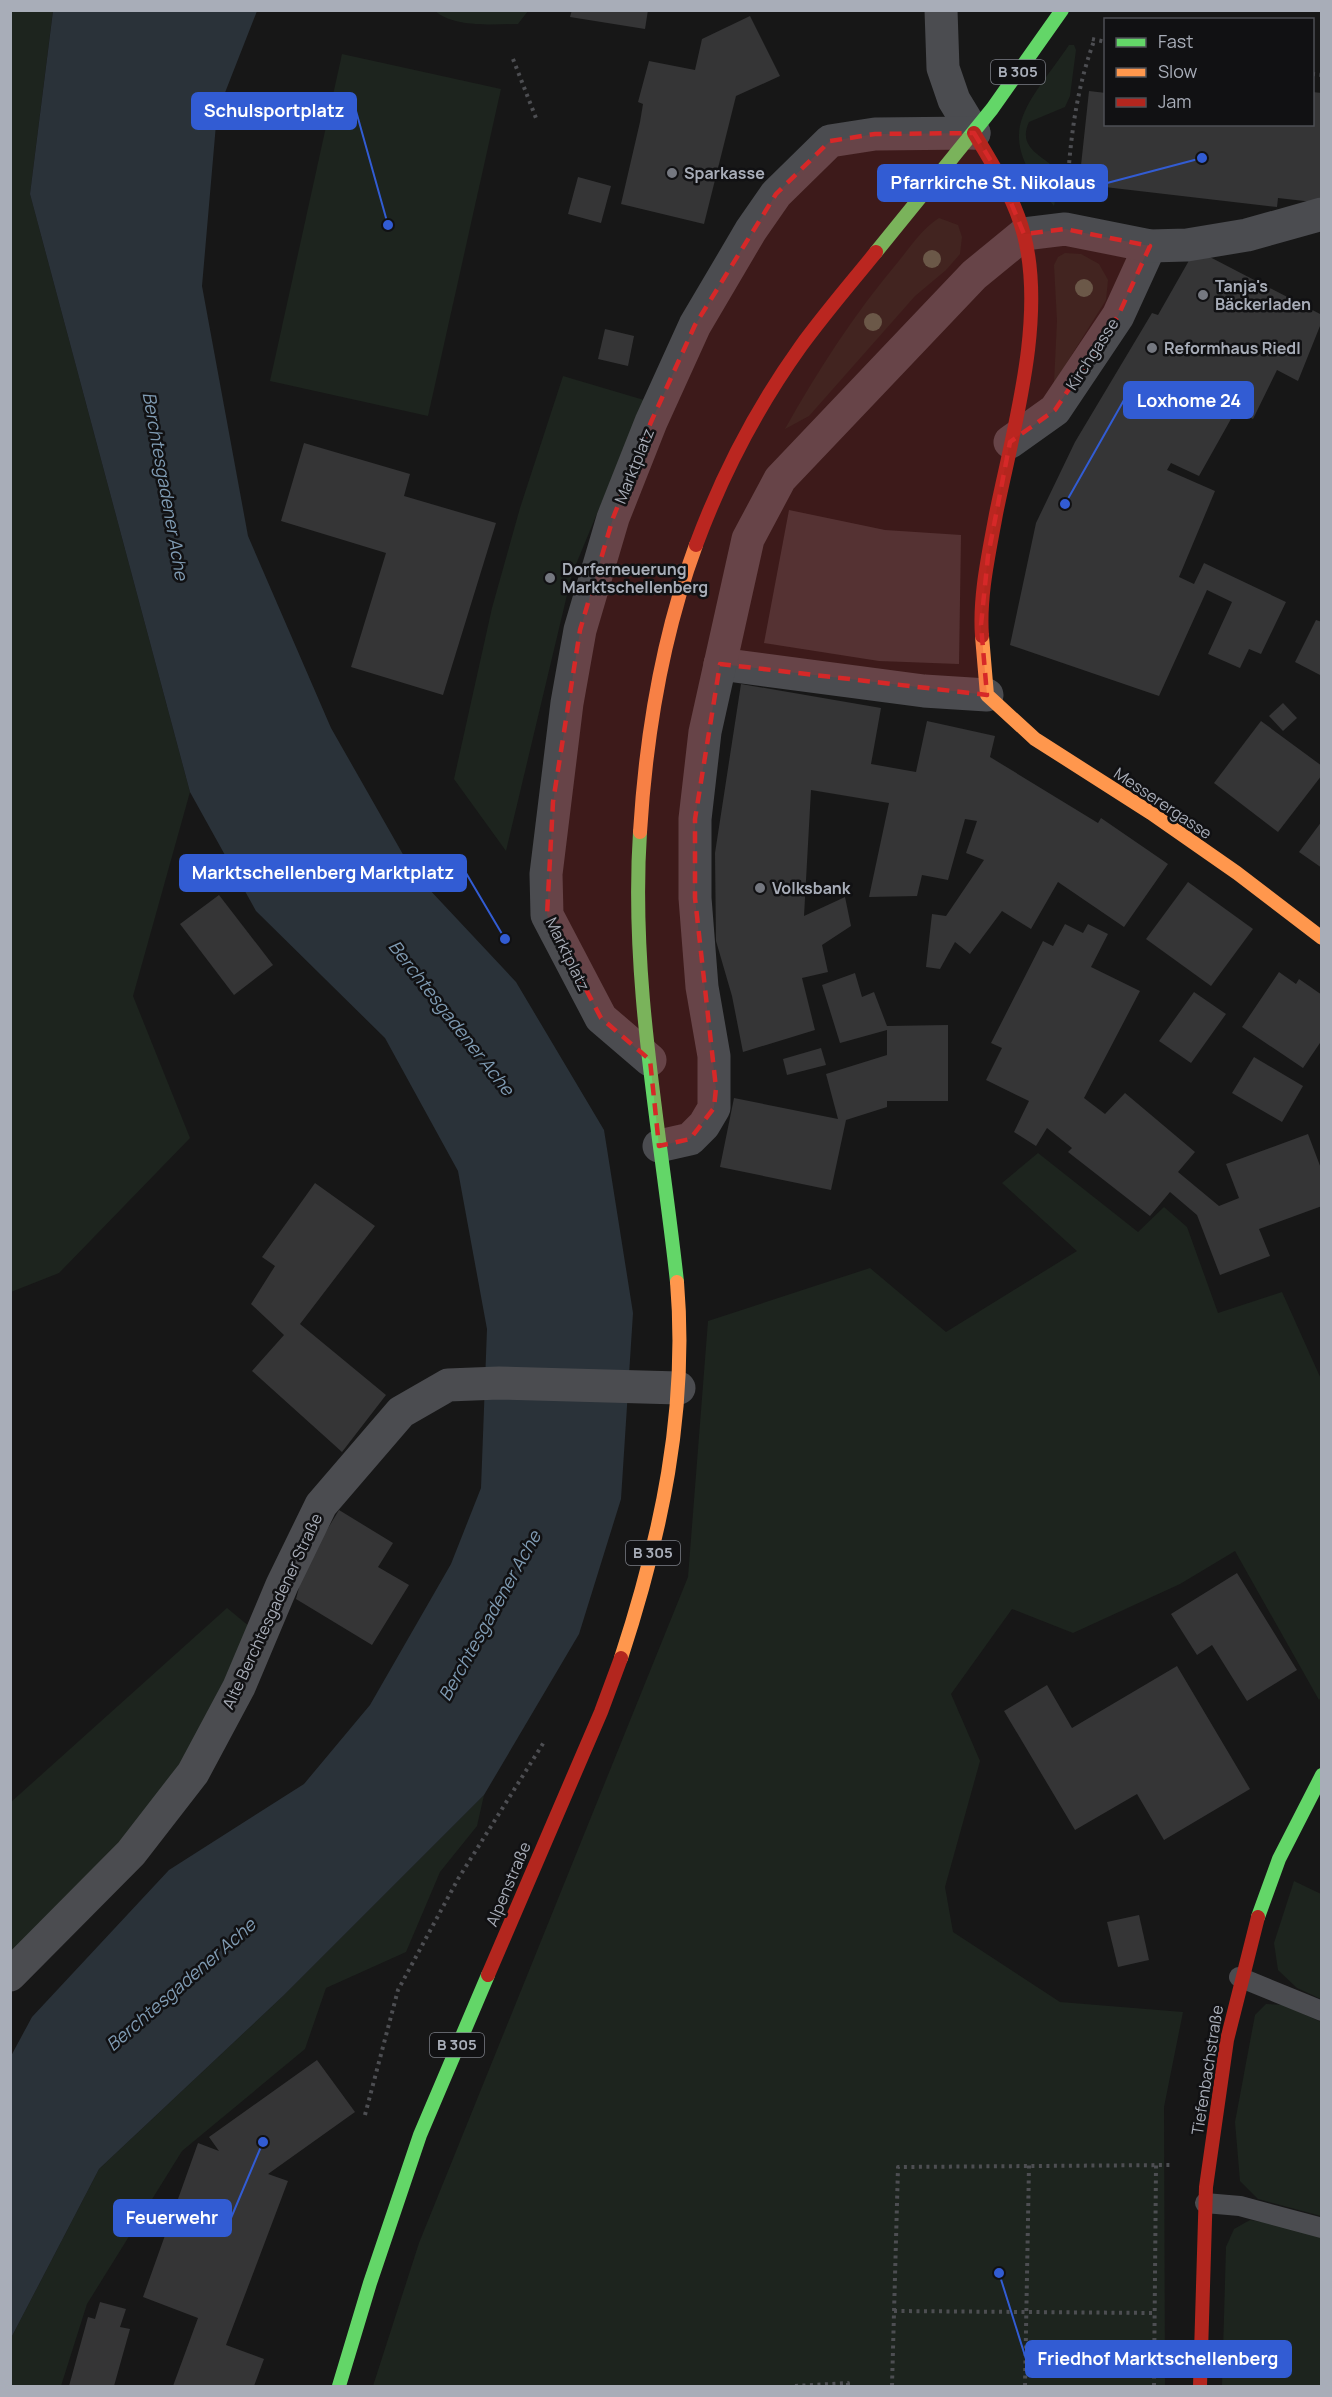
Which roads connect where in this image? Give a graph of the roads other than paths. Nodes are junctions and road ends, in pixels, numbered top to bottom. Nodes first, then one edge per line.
1 (941, 10) edge
2 (1062, 10) edge
3 (974, 133) junction
4 (1322, 214) edge
5 (1024, 234) junction
6 (1150, 246) junction
7 (1010, 442) junction
8 (720, 664) junction
9 (987, 696) junction
10 (1322, 938) edge
11 (650, 1060) junction
12 (659, 1146) junction
13 (679, 1388) junction
14 (1322, 1775) edge
15 (10, 1975) edge
16 (1239, 1977) junction
17 (1322, 2011) edge
18 (1204, 2203) junction
19 (1322, 2228) edge
20 (339, 2386) edge
21 (1200, 2386) edge

1 - 3 street
2 - 3 main road, B 305
3 - 5 main road
3 - 11 main road, B 305
3 - 11 street, Marktplatz
4 - 6 street
5 - 6 street
5 - 7 main road
5 - 8 street
6 - 7 street, Kirchgasse
7 - 9 main road
8 - 9 street
8 - 12 street
9 - 10 main road, Messerergasse
11 - 12 main road, B 305
12 - 13 main road, B 305
13 - 15 street, Alte Berchtesgadener Straße
13 - 20 main road, Alpenstraße / B 305
14 - 16 main road, Tiefenbachstraße
16 - 17 lane
16 - 18 main road, Tiefenbachstraße
18 - 19 lane
18 - 21 main road, Tiefenbachstraße

